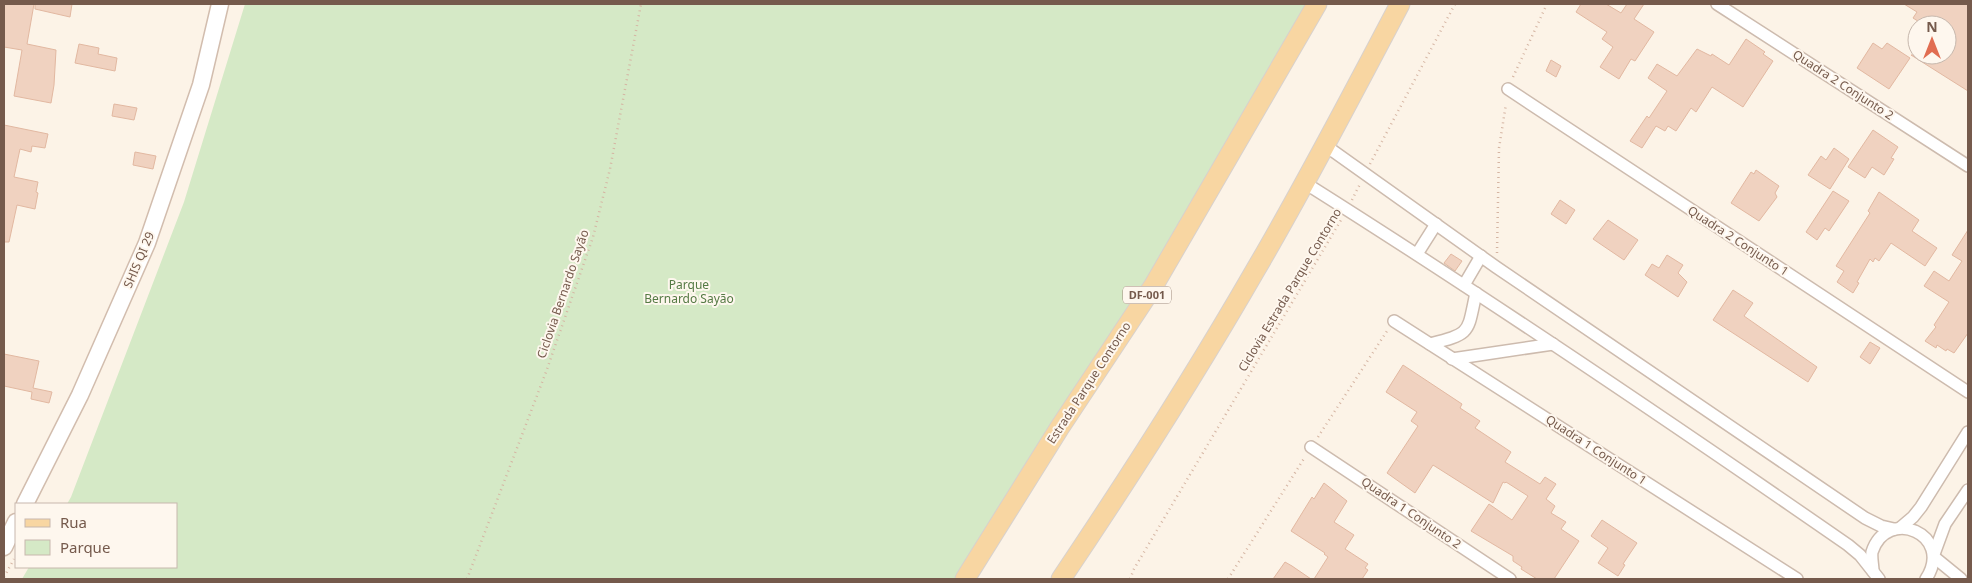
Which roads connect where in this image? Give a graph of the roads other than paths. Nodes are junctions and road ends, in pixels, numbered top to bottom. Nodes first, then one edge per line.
1 (220, 4) edge
2 (1317, 4) edge
3 (1400, 4) edge
4 (1717, 4) edge
5 (1508, 89) road end
6 (1326, 146) junction
7 (1968, 166) edge
8 (1305, 183) junction
9 (1436, 224) junction
10 (1417, 254) junction
11 (1481, 256) junction
12 (1464, 285) junction
13 (1476, 293) junction
14 (1394, 321) dead end
15 (1430, 344) junction
16 (1553, 344) junction
17 (1452, 359) junction
18 (1968, 392) edge
19 (1968, 432) edge
20 (1312, 447) dead end
21 (1968, 490) edge
22 (26, 503) edge
23 (15, 524) edge
24 (1897, 529) junction
25 (4, 547) edge
26 (1934, 556) junction
27 (1874, 576) edge
28 (965, 579) edge
29 (1062, 579) edge
30 (1510, 579) edge
31 (1797, 579) edge
32 (1926, 579) edge
33 (1961, 579) edge

1 - 22 street, SHIS QI 29
2 - 28 main road, Estrada Parque Contorno / DF-001
3 - 6 main road
4 - 7 street, Quadra 2 Conjunto 2
5 - 18 street, Quadra 2 Conjunto 1
6 - 8 main road
6 - 9 street
8 - 10 street
8 - 29 main road
9 - 10 street
9 - 11 street
10 - 12 street
11 - 12 street
11 - 24 street
12 - 13 street
13 - 15 street
13 - 16 street
14 - 15 street, Quadra 1 Conjunto 1
15 - 17 street, Quadra 1 Conjunto 1
16 - 17 street
16 - 27 street
17 - 31 street, Quadra 1 Conjunto 1
19 - 24 street
20 - 30 street, Quadra 1 Conjunto 2
21 - 26 street
23 - 25 street
24 - 26 street
24 - 27 street
26 - 32 street
26 - 33 street

